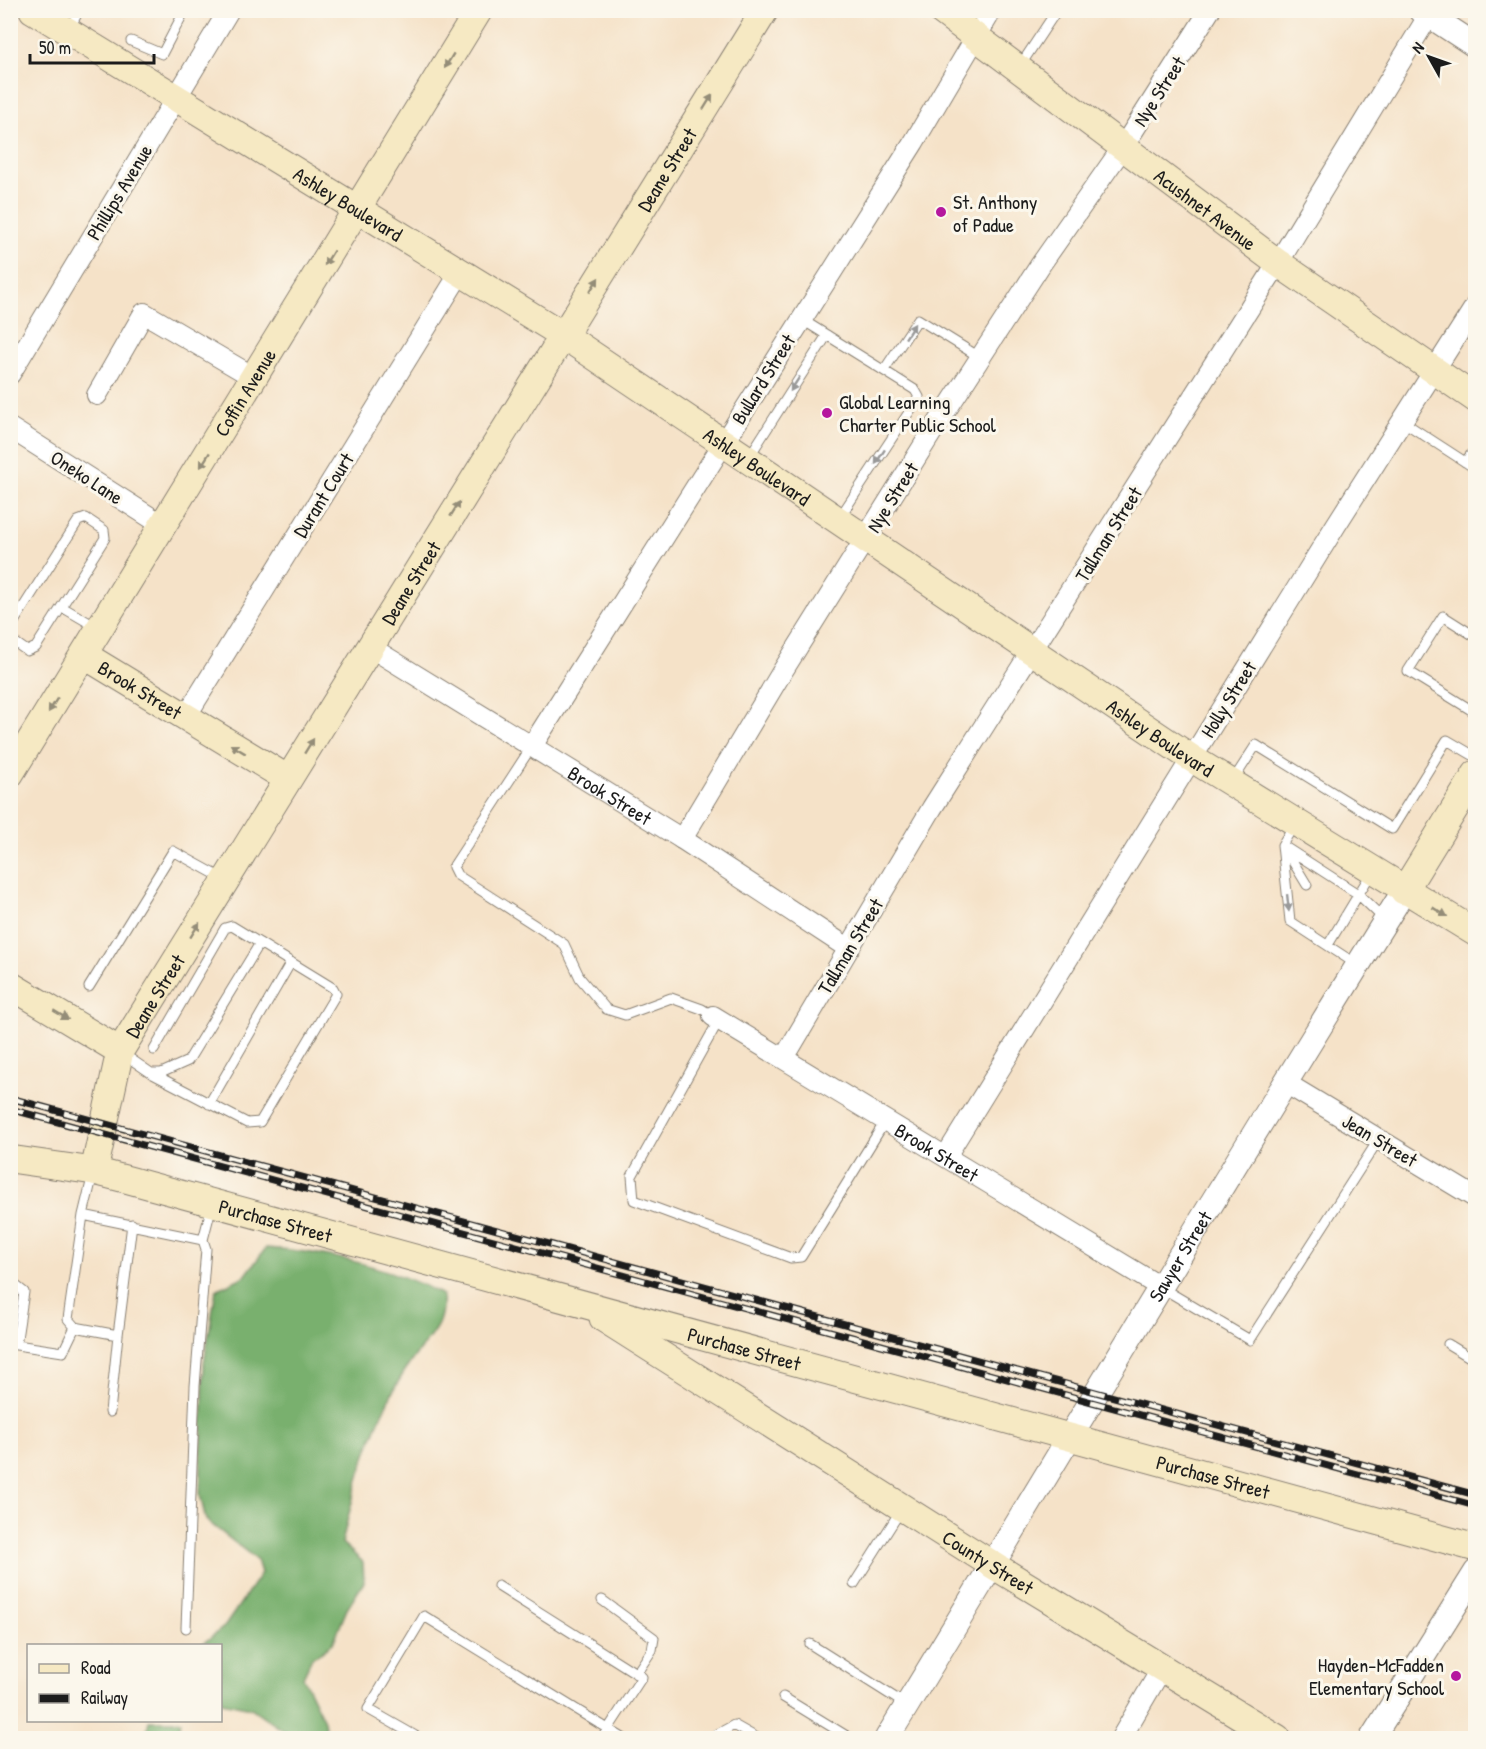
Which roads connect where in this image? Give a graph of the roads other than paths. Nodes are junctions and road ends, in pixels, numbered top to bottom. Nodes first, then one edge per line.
1 (33, 10) edge
2 (185, 10) edge
3 (230, 10) edge
4 (479, 10) edge
5 (765, 10) edge
6 (940, 10) edge
7 (992, 10) edge
8 (1057, 10) edge
9 (1210, 10) edge
10 (1428, 12) edge
11 (74, 21) edge
12 (977, 36) junction
13 (131, 41) dead end
14 (1476, 46) edge
15 (1018, 68) junction
16 (176, 96) junction
17 (1123, 147) junction
18 (359, 208) junction
19 (1278, 263) junction
20 (460, 273) junction
21 (1476, 305) edge
22 (801, 320) junction
23 (563, 335) junction
24 (827, 335) junction
25 (981, 358) junction
26 (884, 370) junction
27 (1434, 370) junction
28 (10, 374) edge
29 (255, 378) junction
30 (97, 395) dead end
31 (1476, 399) edge
32 (1402, 421) junction
33 (10, 428) edge
34 (722, 443) junction
35 (1476, 448) edge
36 (747, 460) junction
37 (1466, 462) junction
38 (1476, 469) edge
39 (837, 521) junction
40 (164, 526) junction
41 (866, 541) junction
42 (62, 607) junction
43 (10, 628) edge
44 (100, 629) junction
45 (1476, 637) edge
46 (10, 639) edge
47 (370, 647) junction
48 (1033, 654) junction
49 (84, 655) junction
50 (1476, 713) edge
51 (186, 717) junction
52 (532, 746) junction
53 (1476, 757) edge
54 (1191, 759) junction
55 (10, 774) edge
56 (1476, 774) edge
57 (288, 779) junction
58 (1231, 784) junction
59 (1289, 834) junction
60 (682, 839) junction
61 (1372, 871) junction
62 (226, 880) junction
63 (1307, 885) dead end
64 (1404, 891) junction
65 (1358, 894) junction
66 (1385, 921) junction
67 (1476, 933) edge
68 (261, 944) junction
69 (1328, 945) junction
70 (848, 948) junction
71 (291, 962) junction
72 (1358, 964) junction
73 (10, 985) edge
74 (89, 987) dead end
75 (716, 1018) junction
76 (154, 1050) dead end
77 (120, 1051) junction
78 (784, 1058) junction
79 (151, 1073) junction
80 (1284, 1082) junction
81 (209, 1104) junction
82 (886, 1120) junction
83 (1379, 1139) junction
84 (946, 1156) junction
85 (10, 1159) edge
86 (94, 1171) junction
87 (1476, 1198) edge
88 (212, 1205) junction
89 (83, 1215) junction
90 (132, 1224) junction
91 (203, 1240) junction
92 (10, 1281) edge
93 (1161, 1288) junction
94 (584, 1305) junction
95 (75, 1328) junction
96 (118, 1335) junction
97 (721, 1340) junction
98 (1448, 1344) dead end
99 (13, 1345) edge
100 (1476, 1361) edge
101 (703, 1382) junction
102 (110, 1412) dead end
103 (1071, 1437) junction
104 (903, 1508) junction
105 (1476, 1548) edge
106 (993, 1565) junction
107 (1476, 1572) edge
108 (854, 1584) dead end
109 (498, 1586) dead end
110 (602, 1600) dead end
111 (186, 1628) dead end
112 (810, 1644) dead end
113 (1162, 1668) junction
114 (636, 1674) junction
115 (783, 1697) dead end
116 (907, 1705) junction
117 (608, 1729) junction
118 (419, 1738) edge
119 (602, 1738) edge
120 (623, 1738) edge
121 (710, 1738) edge
122 (757, 1738) edge
123 (850, 1738) edge
124 (887, 1738) edge
125 (1121, 1738) edge
126 (1277, 1738) edge
127 (1372, 1738) edge

1 - 11 main road, Ashley Boulevard
2 - 13 lane
3 - 16 street, Phillips Avenue
4 -> 18 main road, Coffin Avenue
23 -> 5 main road, Deane Street
6 - 12 main road, Acushnet Avenue
7 - 12 street, Bullard Street
8 - 15 lane
9 - 17 street, Nye Street
10 - 14 street
10 - 19 street, Tallman Street
11 - 16 main road, Ashley Boulevard
12 - 15 main road, Acushnet Avenue
12 - 22 street, Bullard Street
15 - 17 main road, Acushnet Avenue
16 - 18 main road, Ashley Boulevard
16 - 28 street, Phillips Avenue
17 - 19 main road, Acushnet Avenue
17 - 25 street, Nye Street
18 - 20 main road, Ashley Boulevard
18 -> 29 main road, Coffin Avenue
19 - 27 main road, Acushnet Avenue
19 - 48 street, Tallman Street
20 - 23 main road, Ashley Boulevard
20 - 51 street, Durant Court
21 - 27 street, Holly Street
22 - 24 lane
22 - 34 street, Bullard Street
23 - 34 main road, Ashley Boulevard
47 -> 23 main road, Deane Street
24 - 26 lane
24 -> 36 lane
26 -> 25 lane
25 - 41 street, Nye Street
26 -> 39 lane
27 - 31 main road, Acushnet Avenue
27 - 32 street, Holly Street
29 - 30 street
29 -> 40 main road, Coffin Avenue
32 - 37 lane
32 - 54 street, Holly Street
33 - 40 street, Oneko Lane
34 - 36 main road, Ashley Boulevard
34 - 52 street, Bullard Street
35 - 37 lane
36 - 39 main road, Ashley Boulevard
37 - 38 lane
39 - 41 main road, Ashley Boulevard
40 - 44 main road, Coffin Avenue
41 - 48 main road, Ashley Boulevard
41 - 60 street, Nye Street
42 - 43 lane
42 - 44 lane
42 - 46 lane
44 - 49 main road, Coffin Avenue
45 - 50 lane
47 - 52 street, Brook Street
57 -> 47 main road, Deane Street
48 - 54 main road, Ashley Boulevard
48 - 70 street, Tallman Street
49 - 51 main road, Brook Street
49 -> 55 main road, Coffin Avenue
57 -> 51 main road, Brook Street
52 - 60 street, Brook Street
52 - 75 lane
53 - 58 lane
54 - 58 main road, Ashley Boulevard
54 - 84 street, Holly Street
56 - 64 main road, Sawyer Street
57 - 62 main road, Deane Street
58 - 59 main road, Ashley Boulevard
59 - 61 main road, Ashley Boulevard
59 - 63 lane
59 - 65 lane
59 -> 69 lane
60 - 70 street, Brook Street
61 - 64 main road, Ashley Boulevard
61 - 65 lane
62 - 74 lane
77 -> 62 main road, Deane Street
64 - 66 street, Sawyer Street
64 -> 67 main road, Ashley Boulevard
65 - 66 lane
65 - 69 lane
66 - 72 street, Sawyer Street
68 - 71 lane
68 - 76 lane
68 - 79 lane
69 - 72 lane
70 - 78 street, Tallman Street
71 - 81 lane
71 - 81 lane
72 - 80 street, Sawyer Street
73 -> 77 main road
75 - 78 street, Brook Street
75 - 82 lane
77 - 79 lane
77 - 86 main road, Deane Street
78 - 82 street, Brook Street
79 - 81 lane
80 - 83 street, Jean Street
80 - 93 street, Sawyer Street
82 - 84 street, Brook Street
83 - 87 street, Jean Street
83 - 93 lane
84 - 93 street, Brook Street
85 - 86 main road, Purchase Street
86 - 88 main road, Purchase Street
86 - 89 lane
88 - 91 lane
88 - 94 main road, Purchase Street
89 - 90 lane
89 - 95 lane
90 - 91 lane
90 - 96 lane
91 - 111 lane
92 - 99 lane
93 - 103 street, Sawyer Street
94 - 97 main road, Purchase Street
94 - 101 main road, County Street
95 - 96 lane
95 - 99 lane
96 - 102 lane
97 - 101 main road
97 - 103 main road, Purchase Street
98 - 100 lane
101 - 104 main road, County Street
103 - 105 main road, Purchase Street
103 - 106 street, Sawyer Street
104 - 106 main road, County Street
104 - 108 lane
106 - 113 main road, County Street
106 - 116 street, Sawyer Street
107 - 127 street
109 - 114 lane
110 - 114 lane
112 - 116 lane
113 - 125 street
113 - 126 main road, County Street
114 - 117 lane
115 - 123 lane
116 - 124 street, Sawyer Street
117 - 118 lane
117 - 119 lane
117 - 120 lane
121 - 122 lane

